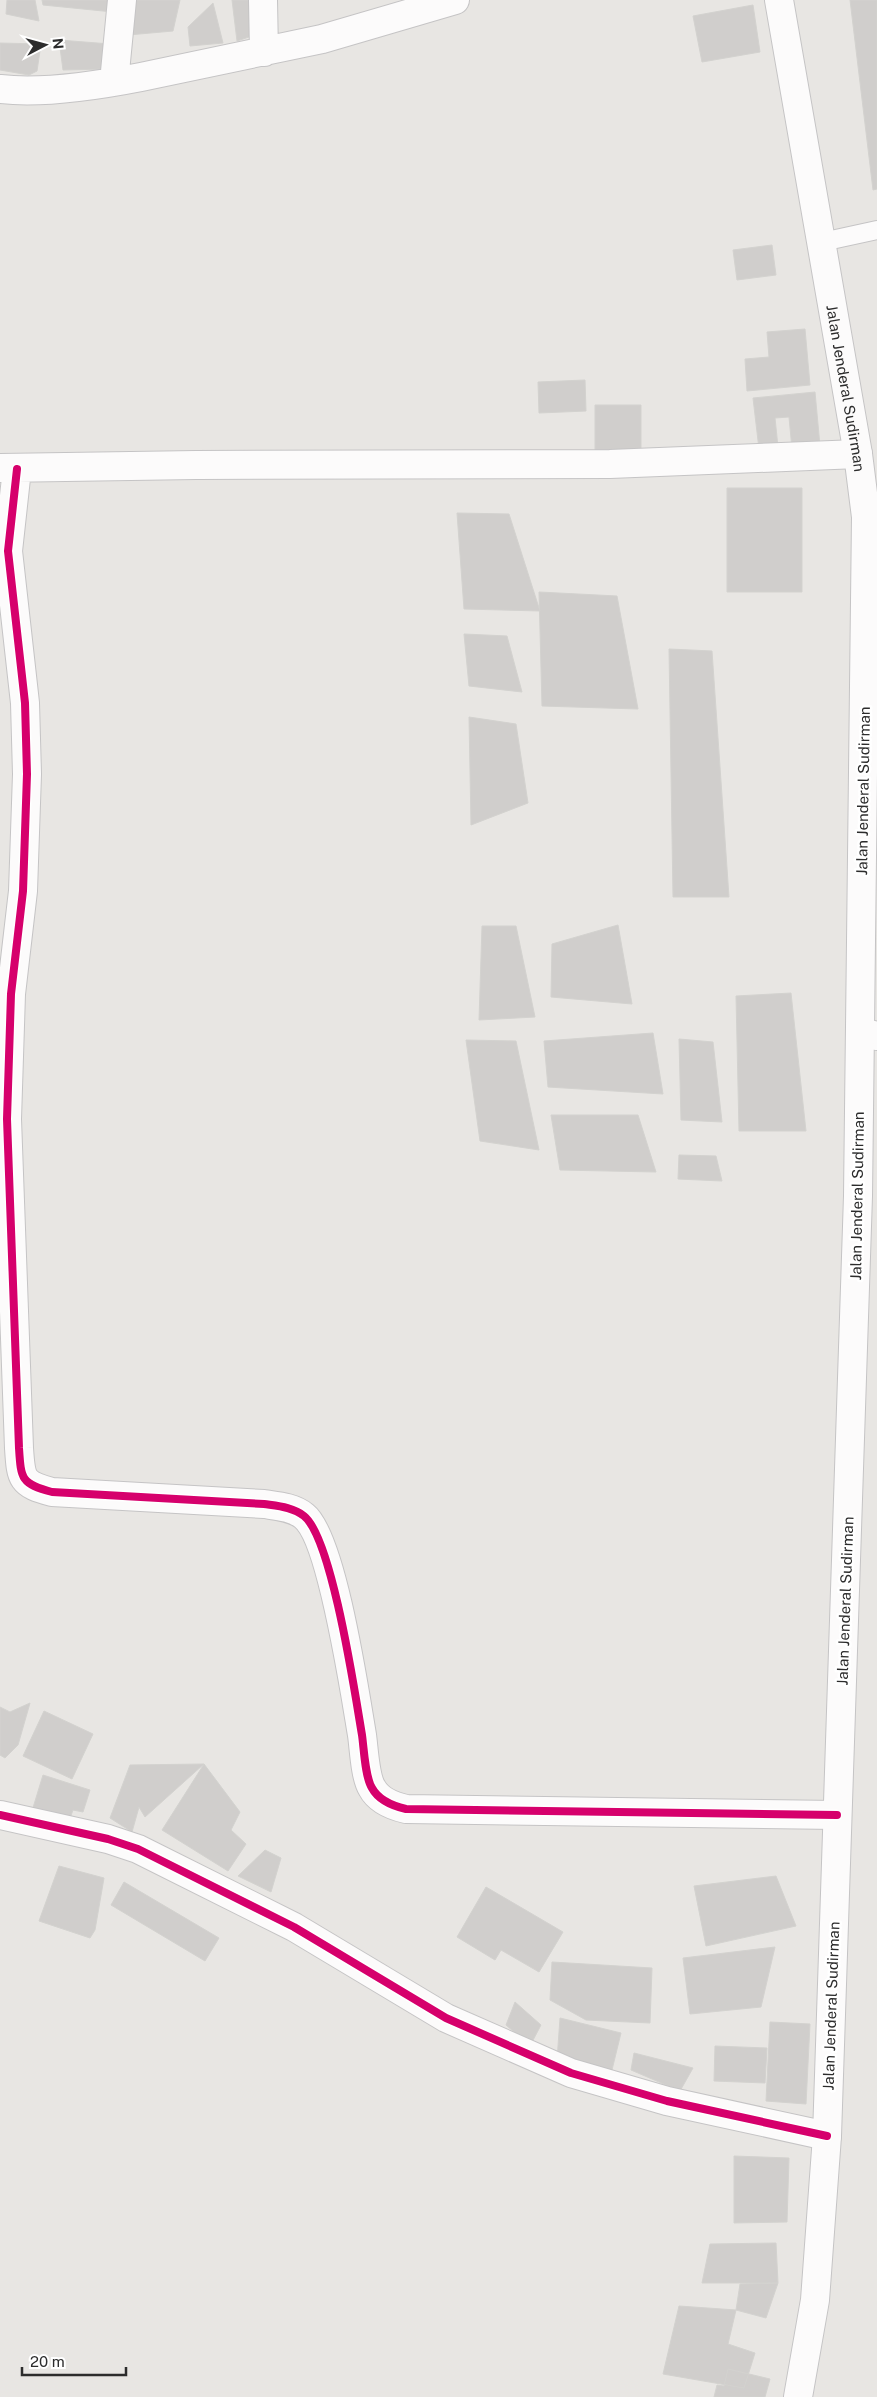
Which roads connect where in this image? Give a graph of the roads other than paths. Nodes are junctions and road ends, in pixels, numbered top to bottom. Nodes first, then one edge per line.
1 (122, 0) edge
2 (263, 0) edge
3 (455, 0) edge
4 (780, 0) edge
5 (401, 8) edge
6 (264, 52) junction
7 (114, 82) junction
8 (0, 89) edge
9 (877, 230) edge
10 (822, 242) junction
11 (858, 454) junction
12 (8, 469) edge
13 (871, 572) edge
14 (871, 1034) edge
15 (0, 1815) edge
16 (837, 1815) junction
17 (827, 2136) junction
18 (798, 2397) edge

1 - 7 street
2 - 6 street
3 - 5 street
4 - 10 street, Jalan Jenderal Sudirman
5 - 6 street
6 - 7 street
7 - 8 street
9 - 10 lane
10 - 11 street, Jalan Jenderal Sudirman
11 - 12 street
11 - 13 street, Jalan Jenderal Sudirman
12 - 16 street
13 - 14 street, Jalan Jenderal Sudirman
14 - 16 street, Jalan Jenderal Sudirman
15 - 17 street
16 - 17 street, Jalan Jenderal Sudirman
17 - 18 street, Jalan Jenderal Sudirman

